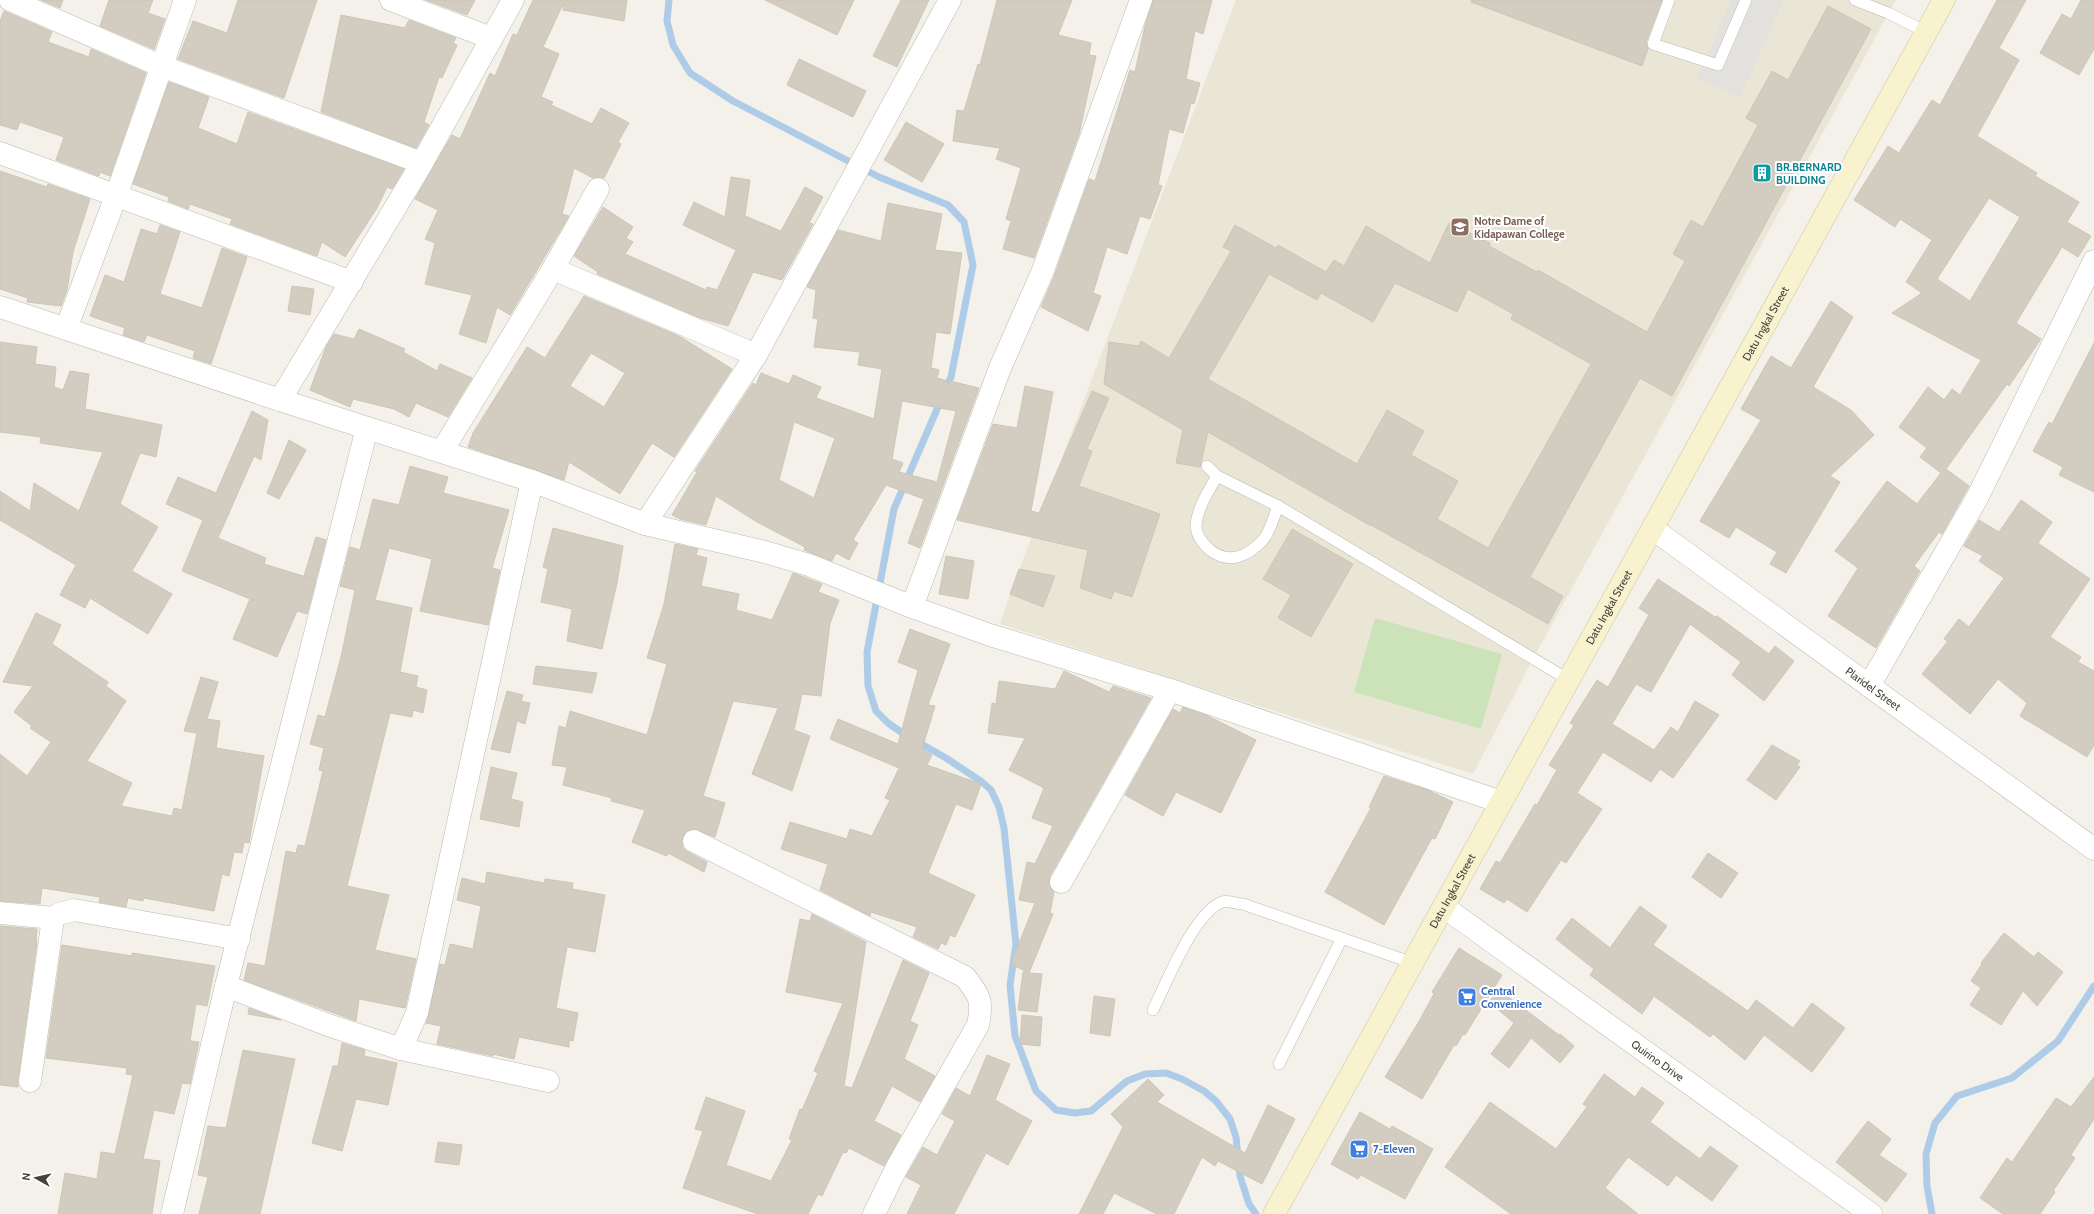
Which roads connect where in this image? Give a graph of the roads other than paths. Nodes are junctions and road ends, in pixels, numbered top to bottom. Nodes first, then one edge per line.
1 (10, 0) edge
2 (185, 0) edge
3 (391, 0) edge
4 (513, 0) edge
5 (950, 0) edge
6 (1141, 0) edge
7 (1669, 0) edge
8 (1746, 0) edge
9 (1855, 0) edge
10 (1944, 0) edge
11 (1926, 32) junction
12 (491, 38) junction
13 (161, 66) junction
14 (0, 153) edge
15 (422, 163) junction
16 (598, 189) dead end
17 (116, 196) junction
18 (2094, 261) edge
19 (553, 269) junction
20 (352, 282) junction
21 (0, 307) edge
22 (66, 329) junction
23 (756, 355) junction
24 (280, 400) junction
25 (367, 428) junction
26 (442, 451) junction
27 (1207, 466) dead end
28 (1217, 476) junction
29 (532, 481) junction
30 (1278, 506) junction
31 (645, 524) junction
32 (1653, 528) junction
33 (903, 604) junction
34 (1569, 680) junction
35 (1869, 686) junction
36 (1170, 690) junction
37 (1501, 802) junction
38 (694, 841) dead end
39 (2093, 849) edge
40 (1061, 882) dead end
41 (1444, 907) junction
42 (0, 913) edge
43 (53, 918) junction
44 (1342, 938) junction
45 (239, 939) junction
46 (1412, 963) junction
47 (226, 986) junction
48 (1153, 1010) dead end
49 (401, 1049) junction
50 (1279, 1064) dead end
51 (30, 1081) dead end
52 (548, 1081) dead end
53 (1279, 1205) edge
54 (172, 1214) edge
55 (874, 1214) edge
56 (1871, 1214) edge

1 - 13 street
2 - 13 street
3 - 12 street
4 - 12 street
5 - 23 street
6 - 33 street
7 - 8 lane
9 - 11 lane
10 - 11 street, Datu Ingkal Street
11 - 32 street, Datu Ingkal Street
12 - 15 street
13 - 15 street
13 - 17 street
14 - 17 street
15 - 20 street
16 - 19 street
17 - 20 street
17 - 22 street
18 - 35 street
19 - 23 street
19 - 26 street
20 - 24 street
21 - 22 street
22 - 24 street
23 - 31 street
24 - 25 street
25 - 26 street
25 - 45 street
26 - 29 street
27 - 28 lane
28 - 30 lane
28 - 30 lane
29 - 31 street
29 - 49 street
30 - 34 lane
31 - 33 street
32 - 34 street, Datu Ingkal Street
32 - 35 street, Plaridel Street
33 - 36 street
34 - 37 street, Datu Ingkal Street
35 - 39 street, Plaridel Street
36 - 37 street
36 - 40 street
37 - 41 street, Datu Ingkal Street
38 - 55 street
41 - 46 street, Datu Ingkal Street
41 - 56 street, Quirino Drive
42 - 43 street
43 - 45 street
43 - 51 street
44 - 46 lane
44 - 48 lane
44 - 50 lane
45 - 47 street
46 - 53 street, Datu Ingkal Street
47 - 49 street
47 - 54 street
49 - 52 street

